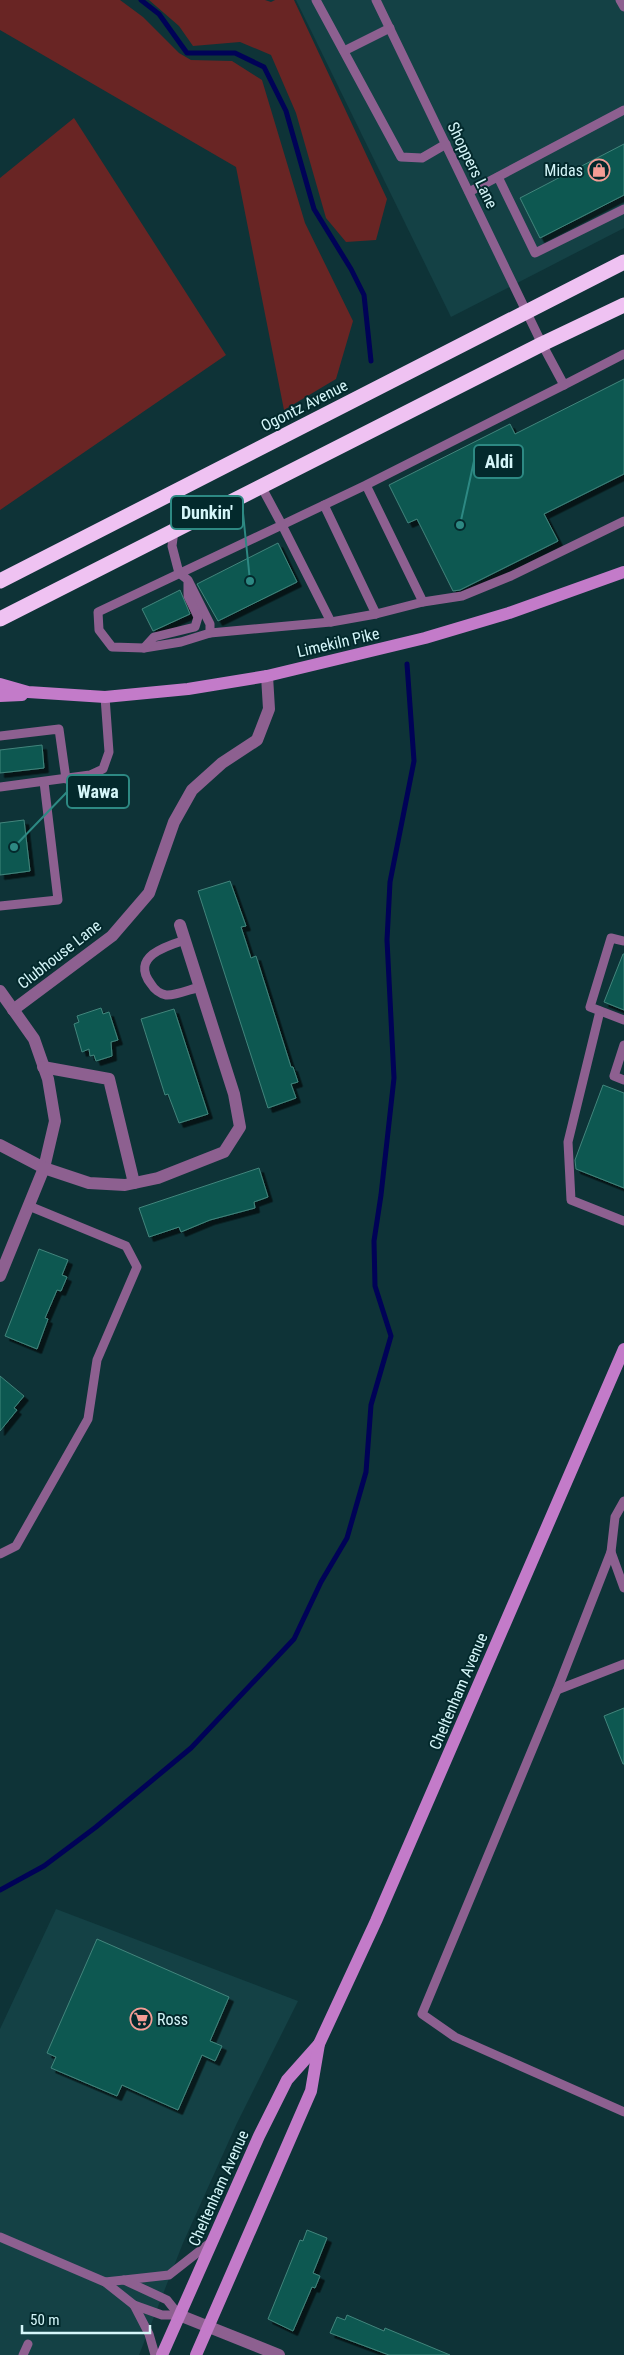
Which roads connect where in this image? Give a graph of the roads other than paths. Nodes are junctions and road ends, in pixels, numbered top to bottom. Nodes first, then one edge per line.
1 (316, 0) edge
2 (376, 0) edge
3 (620, 0) edge
4 (624, 7) edge
5 (390, 28) junction
6 (344, 51) junction
7 (624, 110) edge
8 (446, 144) junction
9 (498, 177) junction
10 (469, 192) junction
11 (624, 210) edge
12 (624, 262) edge
13 (624, 305) edge
14 (527, 311) junction
15 (542, 344) junction
16 (624, 354) edge
17 (564, 385) junction
18 (366, 485) junction
19 (261, 486) junction
20 (324, 505) junction
21 (624, 521) edge
22 (282, 525) junction
23 (174, 531) junction
24 (624, 572) edge
25 (179, 573) junction
26 (188, 580) junction
27 (0, 581) edge
28 (423, 602) junction
29 (376, 614) junction
30 (0, 618) edge
31 (331, 622) junction
32 (210, 633) junction
33 (144, 648) junction
34 (268, 676) junction
35 (0, 684) edge
36 (51, 693) junction
37 (0, 696) edge
38 (105, 697) junction
39 (0, 736) edge
40 (66, 779) junction
41 (44, 782) junction
42 (0, 787) edge
43 (0, 906) edge
44 (180, 925) dead end
45 (185, 940) junction
46 (624, 941) edge
47 (200, 987) junction
48 (0, 991) edge
49 (13, 1010) junction
50 (600, 1011) junction
51 (624, 1020) edge
52 (624, 1045) edge
53 (43, 1067) junction
54 (624, 1080) edge
55 (0, 1145) edge
56 (44, 1168) junction
57 (134, 1183) junction
58 (29, 1206) junction
59 (624, 1221) edge
60 (0, 1276) edge
61 (624, 1349) edge
62 (624, 1501) edge
63 (611, 1552) junction
64 (0, 1554) edge
65 (624, 1588) edge
66 (624, 1664) edge
67 (557, 1690) junction
68 (319, 2044) junction
69 (624, 2112) edge
70 (0, 2237) edge
71 (212, 2242) junction
72 (124, 2280) junction
73 (105, 2282) junction
74 (134, 2304) junction
75 (179, 2315) junction
76 (208, 2325) junction
77 (28, 2344) dead end
78 (23, 2355) edge
79 (155, 2355) edge
80 (162, 2355) edge
81 (196, 2355) edge
82 (279, 2355) edge

1 - 6 lane
2 - 5 lane, Shoppers Lane
3 - 4 lane
5 - 6 lane
5 - 8 lane, Shoppers Lane
6 - 8 lane
7 - 9 lane
8 - 10 lane, Shoppers Lane
9 - 10 lane
9 - 11 lane
10 - 14 lane, Shoppers Lane
12 - 14 highway, Ogontz Avenue
13 - 15 highway
14 - 15 lane, Shoppers Lane
14 - 27 highway, Ogontz Avenue
15 - 17 lane, Shoppers Lane
15 - 19 highway
16 - 17 lane
17 - 18 lane
18 - 20 lane
18 - 28 lane
19 - 22 lane
19 - 23 highway
20 - 22 lane
20 - 29 lane
21 - 28 lane
22 - 25 lane
22 - 31 lane
23 - 25 lane
23 - 30 highway
24 - 34 main road, Limekiln Pike
25 - 26 lane
25 - 33 lane
26 - 32 lane
26 - 33 lane
28 - 29 lane
29 - 31 lane
31 - 32 lane
32 - 33 lane
34 - 38 main road, Limekiln Pike
34 - 49 street, Clubhouse Lane
35 - 36 main road, Limekiln Pike
36 - 37 main road, Limekiln Pike
36 - 38 main road, Limekiln Pike
38 - 40 lane
39 - 40 lane
40 - 41 lane
41 - 42 lane
41 - 43 lane
44 - 45 street
45 - 47 street
45 - 47 lane
46 - 50 lane
47 - 57 street
48 - 49 street
49 - 53 street
50 - 51 lane
50 - 59 lane
52 - 54 lane
53 - 56 street
53 - 57 street
55 - 56 street
56 - 57 street
56 - 58 street
58 - 60 street
58 - 64 lane
61 - 68 main road, Cheltenham Avenue
62 - 63 lane
63 - 65 lane
63 - 67 lane
66 - 67 lane
67 - 69 lane
68 - 71 main road, Cheltenham Avenue
68 - 76 main road, Cheltenham Avenue
70 - 73 lane
71 - 72 lane
71 - 75 main road, Cheltenham Avenue
72 - 73 lane
72 - 75 lane
73 - 74 lane
74 - 75 lane
74 - 79 lane
75 - 76 street
75 - 80 main road, Cheltenham Avenue
76 - 81 main road, Cheltenham Avenue
76 - 82 street
77 - 78 lane

